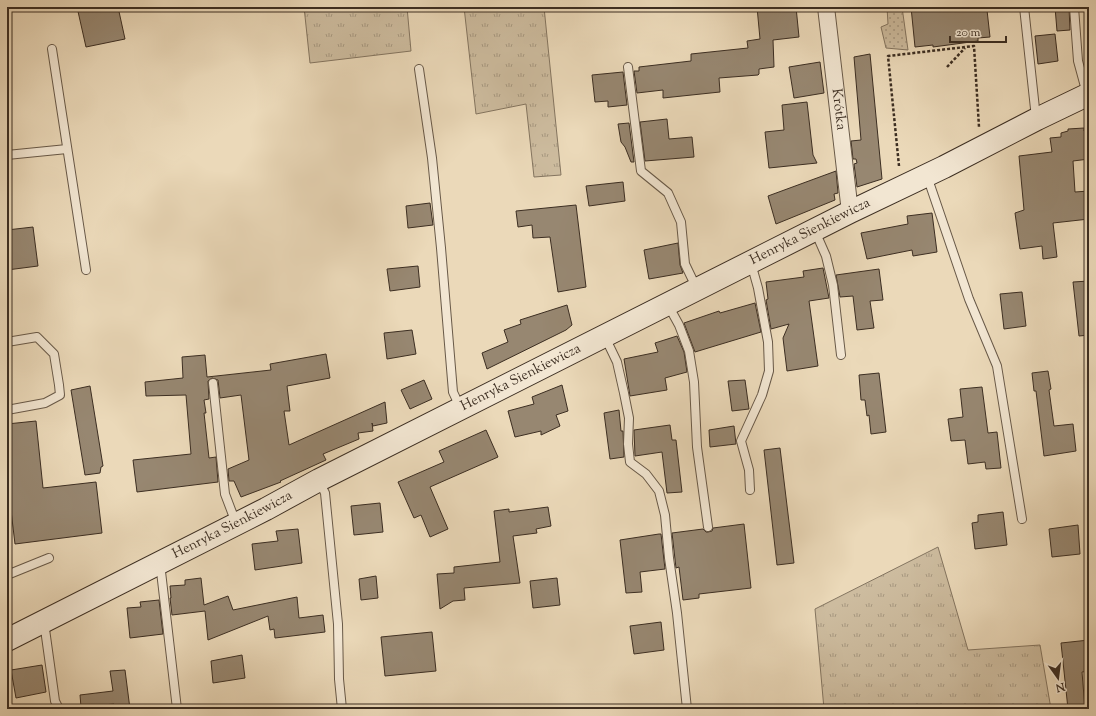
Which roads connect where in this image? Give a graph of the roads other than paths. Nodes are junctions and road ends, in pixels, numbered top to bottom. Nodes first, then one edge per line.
1 (826, 7) edge
2 (1024, 7) edge
3 (1074, 7) edge
4 (52, 49) dead end
5 (628, 67) dead end
6 (419, 69) dead end
7 (1088, 94) edge
8 (1036, 119) junction
9 (67, 150) junction
10 (7, 155) edge
11 (927, 175) junction
12 (850, 212) junction
13 (814, 230) junction
14 (751, 262) junction
15 (86, 270) dead end
16 (697, 290) junction
17 (668, 305) junction
18 (605, 336) junction
19 (7, 342) edge
20 (841, 355) dead end
21 (213, 383) dead end
22 (462, 409) junction
23 (7, 410) edge
24 (319, 480) junction
25 (750, 490) dead end
26 (1022, 519) dead end
27 (236, 524) junction
28 (708, 527) dead end
29 (48, 558) dead end
30 (160, 562) junction
31 (7, 575) edge
32 (44, 621) junction
33 (7, 640) edge
34 (59, 709) edge
35 (177, 709) edge
36 (342, 709) edge
37 (687, 709) edge

1 - 12 street, Krótka
2 - 8 lane
3 - 7 lane
4 - 9 lane
5 - 16 lane
6 - 22 lane
7 - 8 street, Henryka Sienkiewicza
8 - 11 street, Henryka Sienkiewicza
9 - 10 lane
9 - 15 lane
11 - 12 street, Henryka Sienkiewicza
11 - 26 lane
12 - 13 street, Henryka Sienkiewicza
13 - 14 street, Henryka Sienkiewicza
13 - 20 lane
14 - 16 street, Henryka Sienkiewicza
14 - 25 lane
16 - 17 street, Henryka Sienkiewicza
17 - 18 street, Henryka Sienkiewicza
17 - 28 lane
18 - 22 street, Henryka Sienkiewicza
18 - 37 lane
19 - 23 lane
21 - 27 lane
22 - 24 street, Henryka Sienkiewicza
24 - 27 street, Henryka Sienkiewicza
24 - 36 lane
27 - 30 street, Henryka Sienkiewicza
29 - 31 lane
30 - 32 street, Henryka Sienkiewicza
30 - 35 lane
32 - 33 street, Henryka Sienkiewicza
32 - 34 lane

